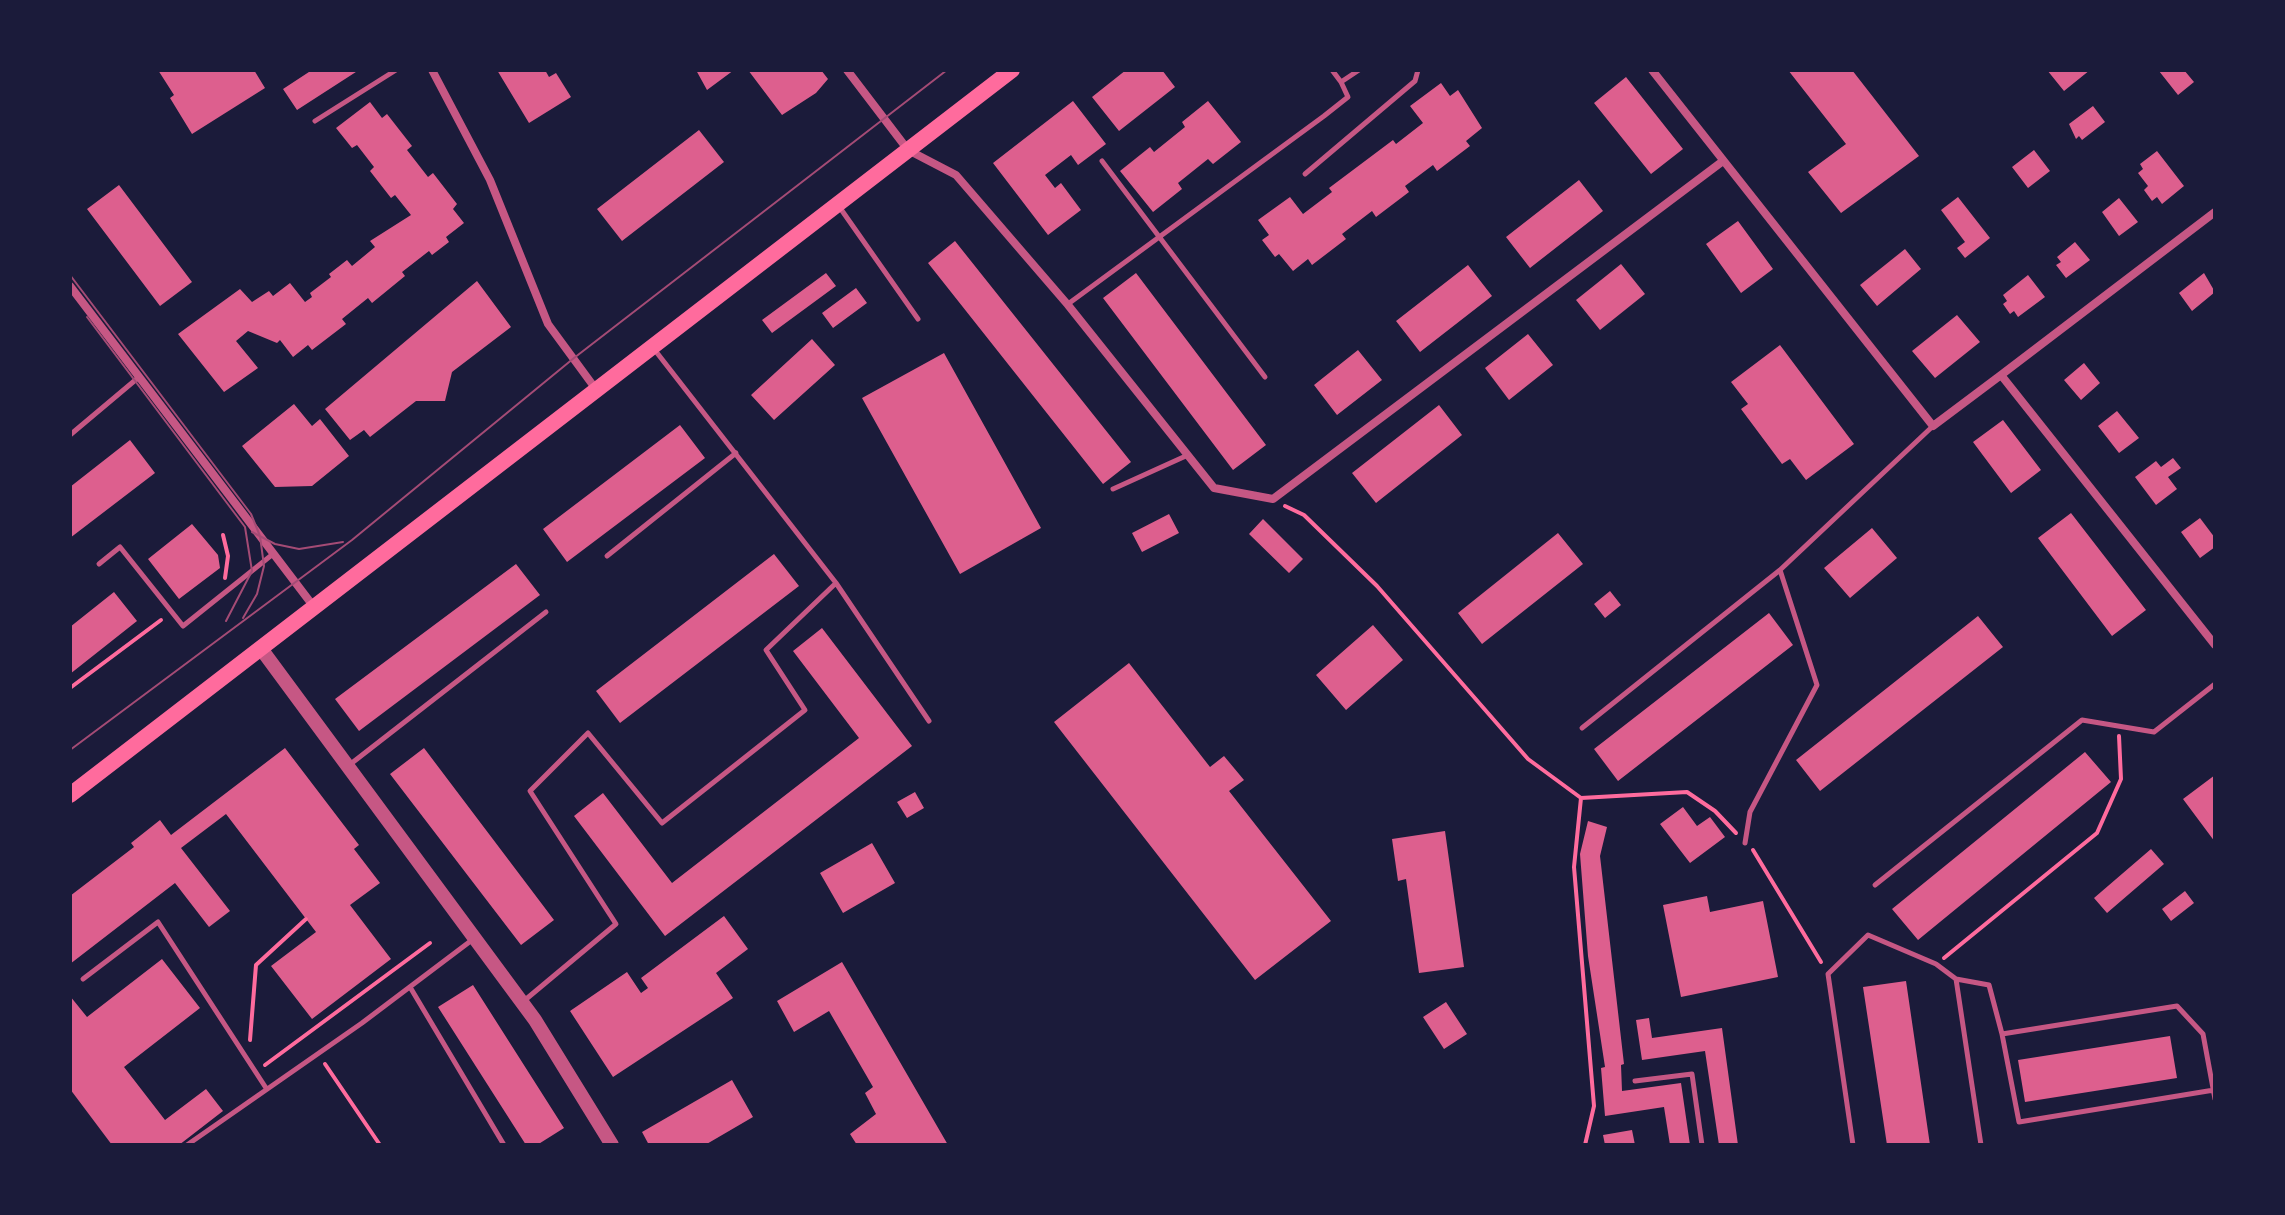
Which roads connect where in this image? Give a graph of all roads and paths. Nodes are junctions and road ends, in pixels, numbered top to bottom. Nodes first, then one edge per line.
1 (396, 70) edge
2 (432, 70) edge
3 (847, 70) edge
4 (1012, 70) edge
5 (1332, 70) edge
6 (1359, 70) edge
7 (1418, 70) edge
8 (1652, 70) edge
9 (1341, 82) junction
10 (315, 121) dead end
11 (908, 150) junction
12 (1102, 161) dead end
13 (1723, 161) junction
14 (1305, 174) dead end
15 (838, 205) junction
16 (2215, 212) edge
17 (1158, 236) junction
18 (70, 286) edge
19 (1068, 305) junction
20 (918, 319) dead end
21 (651, 345) junction
22 (2001, 375) junction
23 (139, 377) junction
24 (1265, 377) dead end
25 (595, 388) junction
26 (1933, 426) junction
27 (70, 435) edge
28 (736, 453) junction
29 (1188, 455) junction
30 (1113, 489) dead end
31 (1273, 499) junction
32 (273, 554) junction
33 (607, 556) dead end
34 (99, 564) dead end
35 (1780, 570) junction
36 (836, 583) junction
37 (314, 607) junction
38 (546, 612) dead end
39 (2215, 645) edge
40 (262, 650) junction
41 (2215, 684) edge
42 (929, 721) dead end
43 (2118, 726) junction
44 (1582, 728) dead end
45 (348, 766) junction
46 (70, 795) edge
47 (1581, 798) junction
48 (1745, 843) junction
49 (1875, 885) dead end
50 (306, 919) dead end
51 (475, 938) junction
52 (430, 943) dead end
53 (1936, 964) junction
54 (1828, 974) junction
55 (83, 979) dead end
56 (1956, 979) junction
57 (410, 987) junction
58 (522, 1002) junction
59 (2002, 1034) junction
60 (317, 1054) junction
61 (249, 1062) junction
62 (255, 1072) junction
63 (1635, 1081) dead end
64 (266, 1088) junction
65 (2214, 1090) edge
66 (2215, 1099) edge
67 (187, 1145) edge
68 (380, 1145) edge
69 (504, 1145) edge
70 (612, 1145) edge
71 (1585, 1145) edge
72 (1702, 1145) edge
73 (1853, 1145) edge
74 (1981, 1145) edge

1 - 10 lane
2 - 25 street
3 - 11 street
4 - 11 main road
5 - 9 lane
6 - 9 lane
7 - 14 lane
8 - 13 street
9 - 17 lane
11 - 15 main road
11 - 19 street
12 - 17 lane
13 - 26 street
13 - 31 street
15 - 20 lane
15 - 21 main road
16 - 22 street
17 - 19 lane
17 - 24 lane
18 - 23 street
19 - 29 street
21 - 25 main road
21 - 28 lane
22 - 26 street
22 - 39 street
23 - 27 lane
23 - 32 street
25 - 37 main road
26 - 35 lane
28 - 33 lane
28 - 36 lane
29 - 30 lane
29 - 31 street
31 - 47 path
32 - 34 lane
32 - 37 street
35 - 44 lane
35 - 48 lane
36 - 42 lane
36 - 58 lane
37 - 40 main road
38 - 45 lane
40 - 45 street
40 - 46 main road
41 - 43 lane
43 - 49 lane
43 - 53 path
45 - 51 street
47 - 48 path
47 - 71 path
48 - 54 path
50 - 61 path
51 - 57 lane
51 - 58 street
52 - 62 path
53 - 54 lane
53 - 56 lane
54 - 73 lane
55 - 61 lane
56 - 59 lane
56 - 74 lane
57 - 60 lane
57 - 69 lane
58 - 70 street
59 - 65 lane
59 - 65 lane
60 - 64 lane
60 - 68 path
61 - 62 lane
62 - 64 lane
63 - 72 lane
64 - 67 lane
65 - 66 lane

